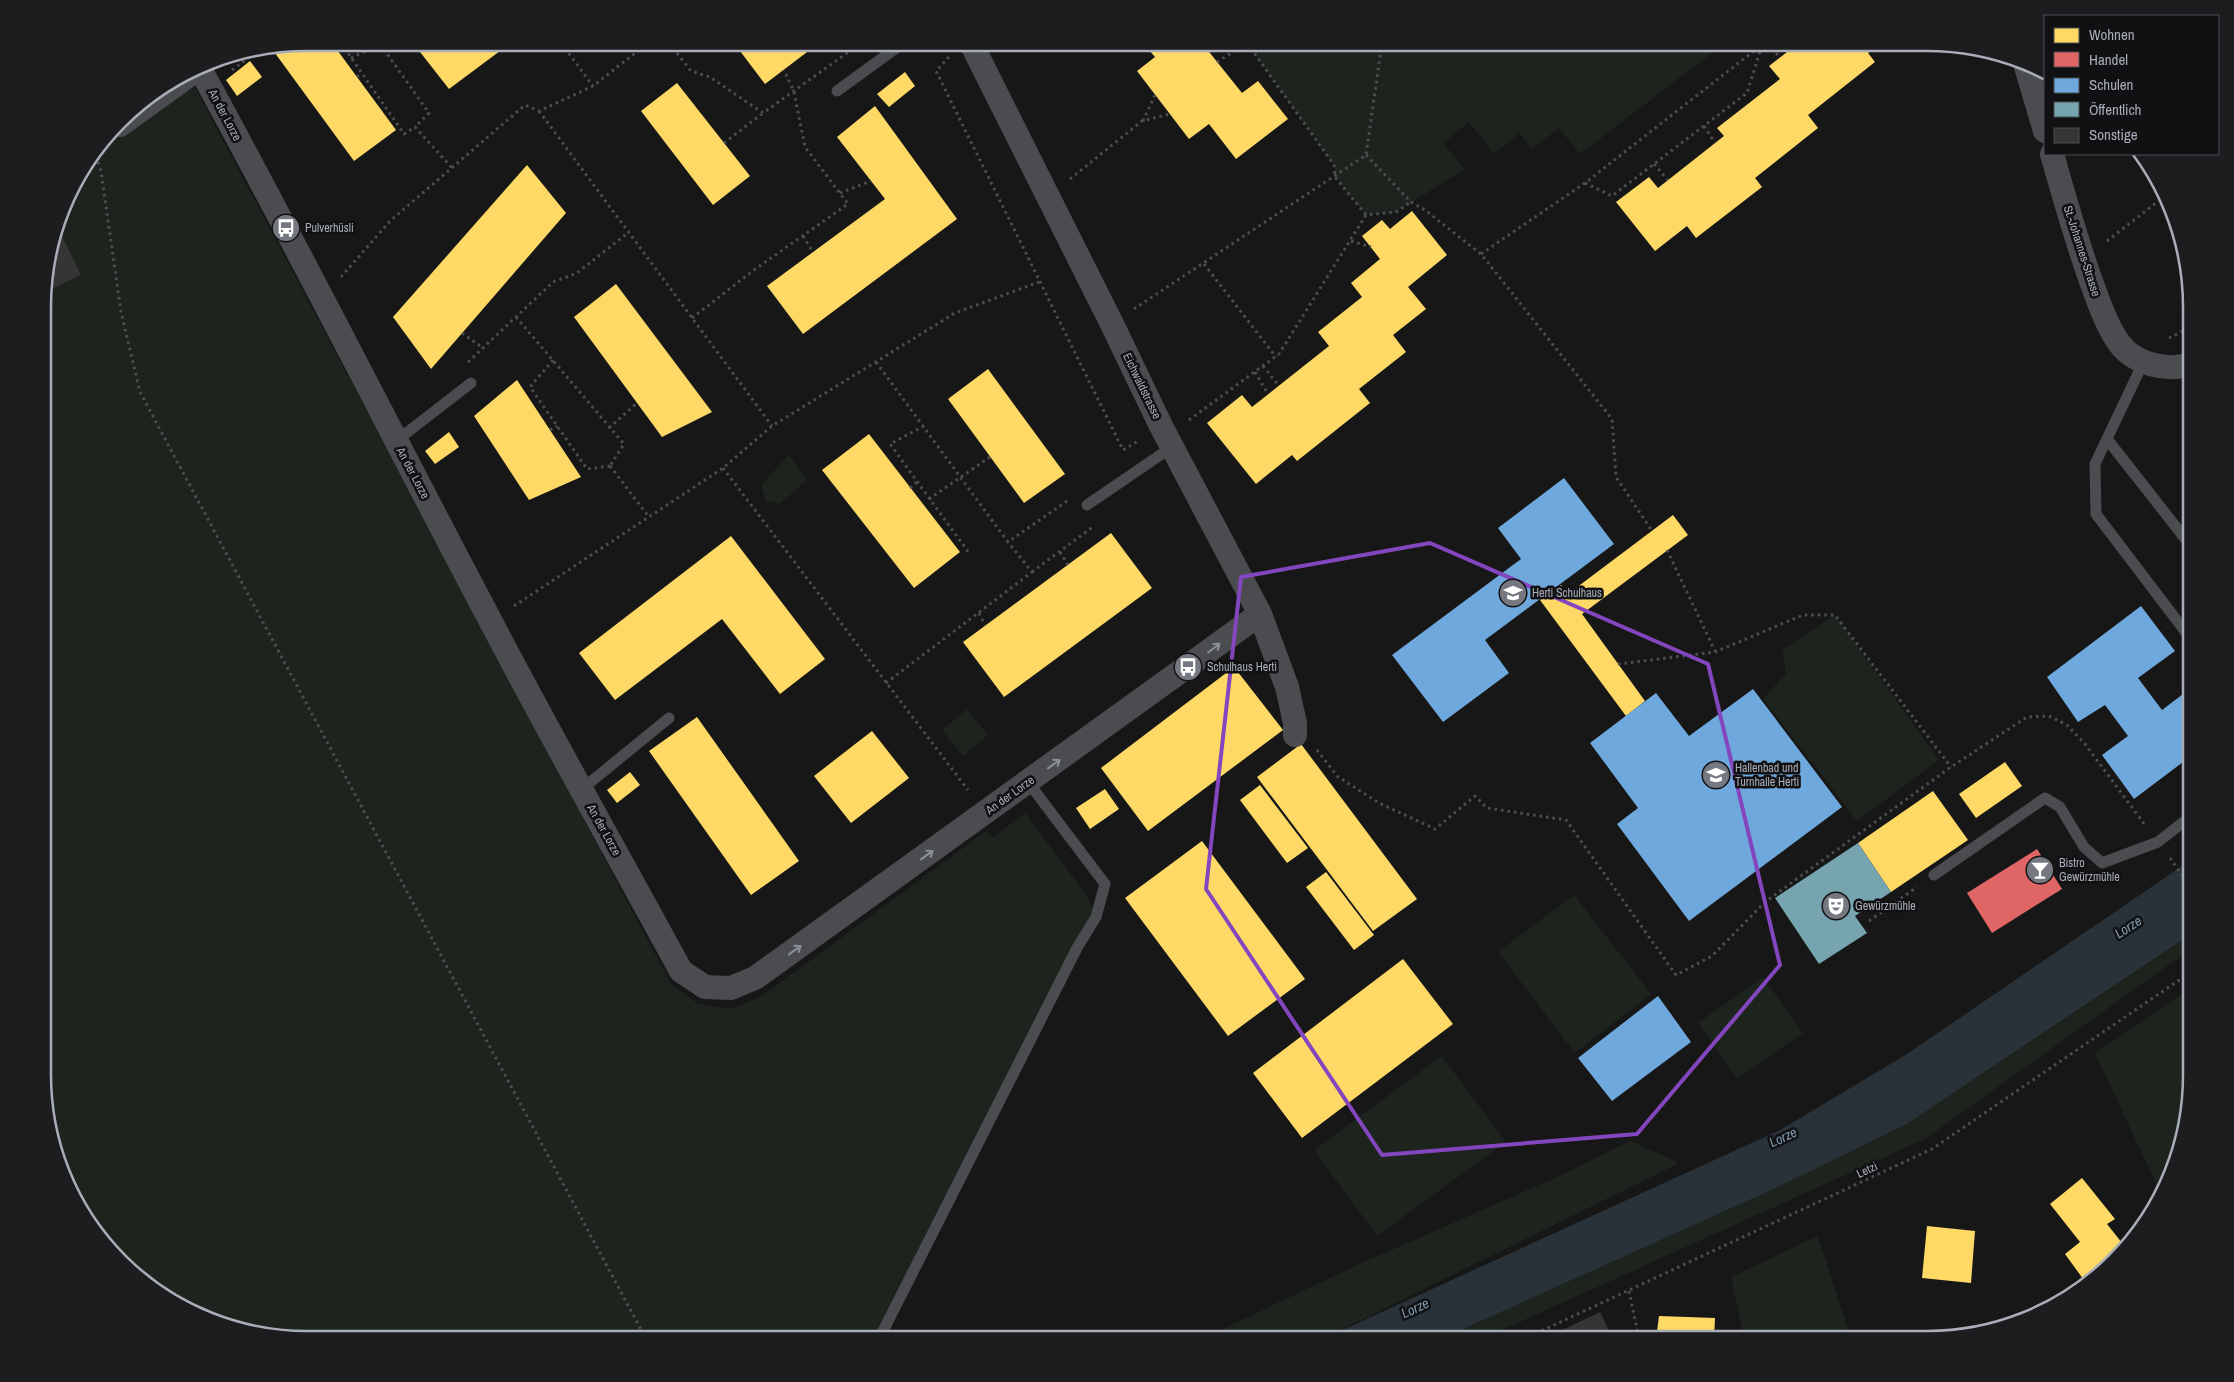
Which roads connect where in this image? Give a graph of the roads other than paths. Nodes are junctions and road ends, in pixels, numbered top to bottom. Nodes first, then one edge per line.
1 (891, 51) edge
2 (963, 51) edge
3 (2029, 73) edge
4 (202, 74) edge
5 (837, 91) dead end
6 (2044, 126) edge
7 (2052, 155) edge
8 (2143, 363) junction
9 (2183, 367) edge
10 (471, 382) dead end
11 (2107, 439) junction
12 (396, 442) junction
13 (1172, 447) junction
14 (1087, 505) dead end
15 (2183, 536) edge
16 (1260, 614) junction
17 (2183, 628) edge
18 (669, 718) dead end
19 (1295, 729) road end
20 (1028, 782) junction
21 (582, 789) junction
22 (2183, 822) edge
23 (1934, 875) road end
24 (883, 1331) edge

1 - 5 lane
2 - 13 street, Eichwaldstrasse
3 - 6 street
4 - 12 street, An der Lorze
7 - 8 street, St.-Johannes-Strasse
8 - 9 street
8 - 11 lane
10 - 12 lane
11 - 15 lane
11 - 17 lane
12 - 21 street, An der Lorze
13 - 14 lane
13 - 16 street, Eichwaldstrasse
16 - 19 street, Eichwaldstrasse
20 -> 16 street, An der Lorze
18 - 21 lane
21 -> 20 street, An der Lorze
20 - 24 lane
22 - 23 lane

